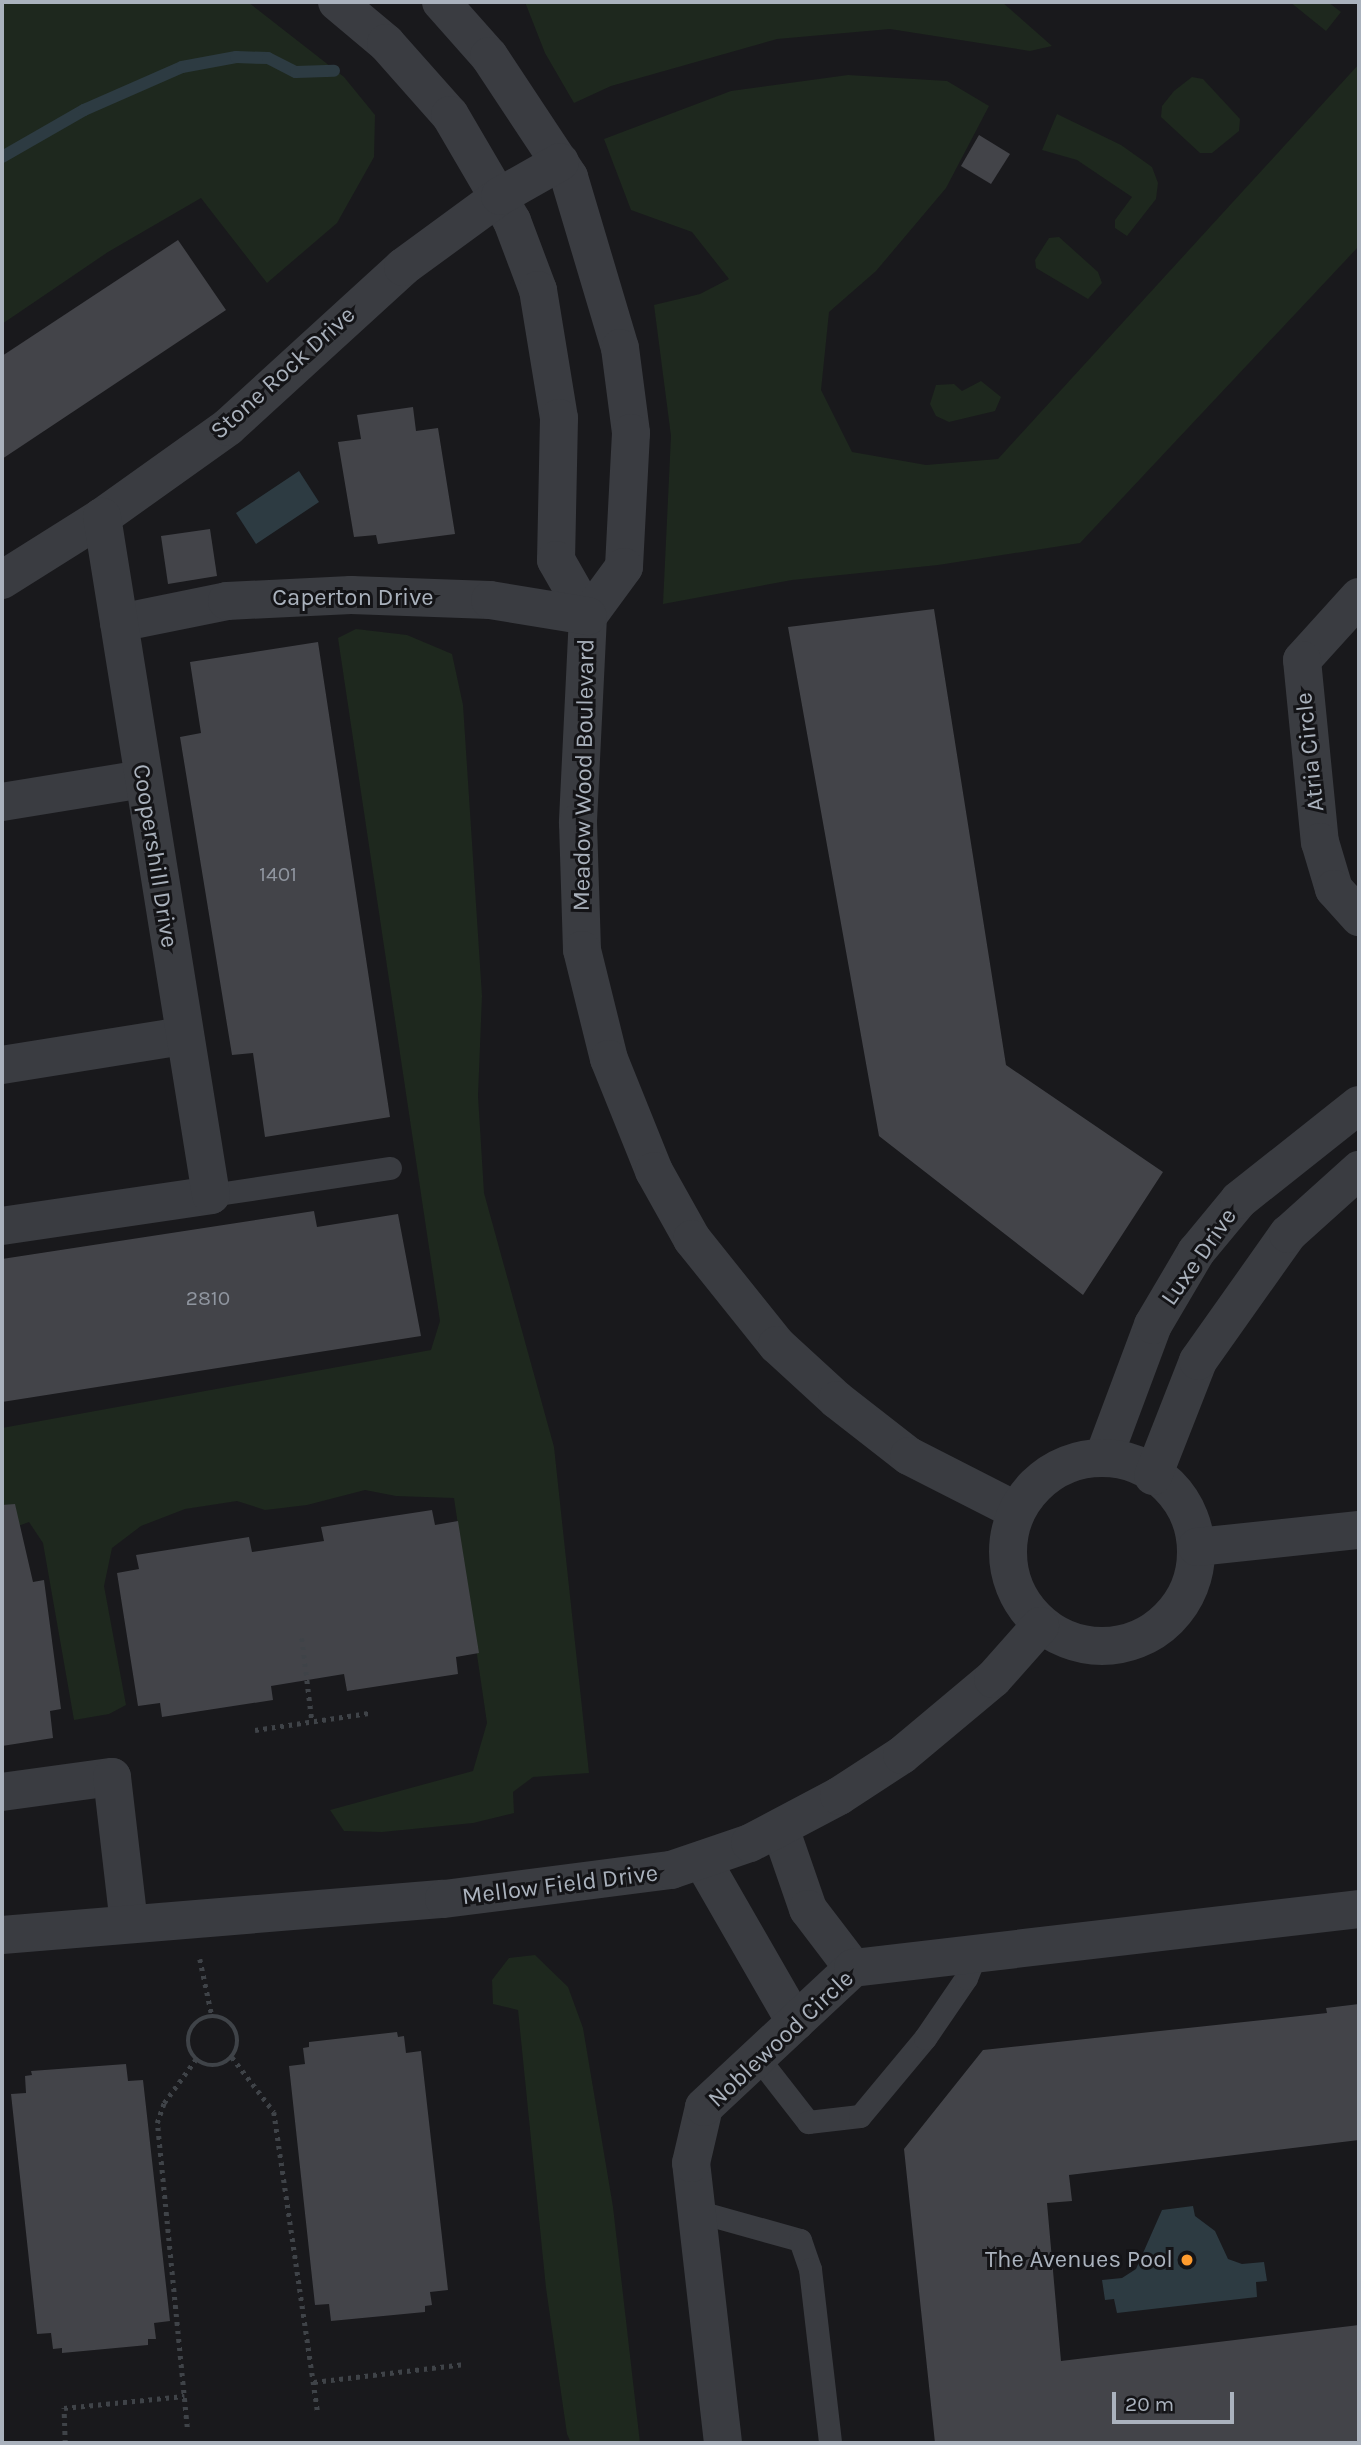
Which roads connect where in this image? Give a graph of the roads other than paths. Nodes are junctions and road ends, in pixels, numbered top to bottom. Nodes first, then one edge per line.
1 (337, 2) edge
2 (441, 2) edge
3 (560, 162) junction
4 (500, 196) junction
5 (102, 517) junction
6 (2, 580) edge
7 (1359, 597) edge
8 (588, 616) junction
9 (118, 623) junction
10 (143, 779) junction
11 (2, 802) edge
12 (1359, 917) edge
13 (183, 1035) junction
14 (2, 1065) edge
15 (1359, 1105) edge
16 (390, 1168) dead end
17 (1359, 1170) edge
18 (211, 1195) junction
19 (2, 1226) edge
20 (1104, 1456) junction
21 (1153, 1476) junction
22 (1017, 1511) junction
23 (1359, 1530) edge
24 (1197, 1547) junction
25 (1040, 1626) junction
26 (2, 1791) edge
27 (780, 1828) junction
28 (702, 1860) junction
29 (1359, 1909) edge
30 (128, 1923) junction
31 (2, 1935) edge
32 (976, 1953) junction
33 (853, 1968) junction
34 (795, 2022) junction
35 (759, 2059) junction
36 (696, 2211) junction
37 (723, 2443) edge
38 (830, 2443) edge

1 - 4 street, Meadow Wood Boulevard
2 - 3 street, Meadow Wood Boulevard
3 - 4 street, Stone Rock Drive
3 - 8 street, Meadow Wood Boulevard
4 - 5 street, Stone Rock Drive
4 - 8 street, Meadow Wood Boulevard
5 - 6 street, Stone Rock Drive
5 - 9 street, Coopershill Drive
7 - 12 street, Atria Circle
8 - 9 street, Caperton Drive
8 - 22 street, Meadow Wood Boulevard
9 - 10 street, Coopershill Drive
10 - 11 street
10 - 13 street, Coopershill Drive
13 - 14 street
13 - 18 street, Coopershill Drive
15 - 20 street, Luxe Drive
16 - 18 lane
17 - 21 street
18 - 19 street
20 - 21 street
20 - 22 street
21 - 24 street
22 - 25 street
23 - 24 street
24 - 25 street
25 - 27 street, Mellow Field Drive
26 - 30 street
27 - 28 street, Mellow Field Drive
27 - 33 street
28 - 30 street, Mellow Field Drive
28 - 34 street
29 - 32 street, Noblewood Circle
30 - 31 street, Mellow Field Drive
32 - 33 street, Noblewood Circle
32 - 35 lane
33 - 34 street, Noblewood Circle
34 - 35 street, Noblewood Circle
35 - 36 street, Noblewood Circle
36 - 37 street, Noblewood Circle
36 - 38 lane

